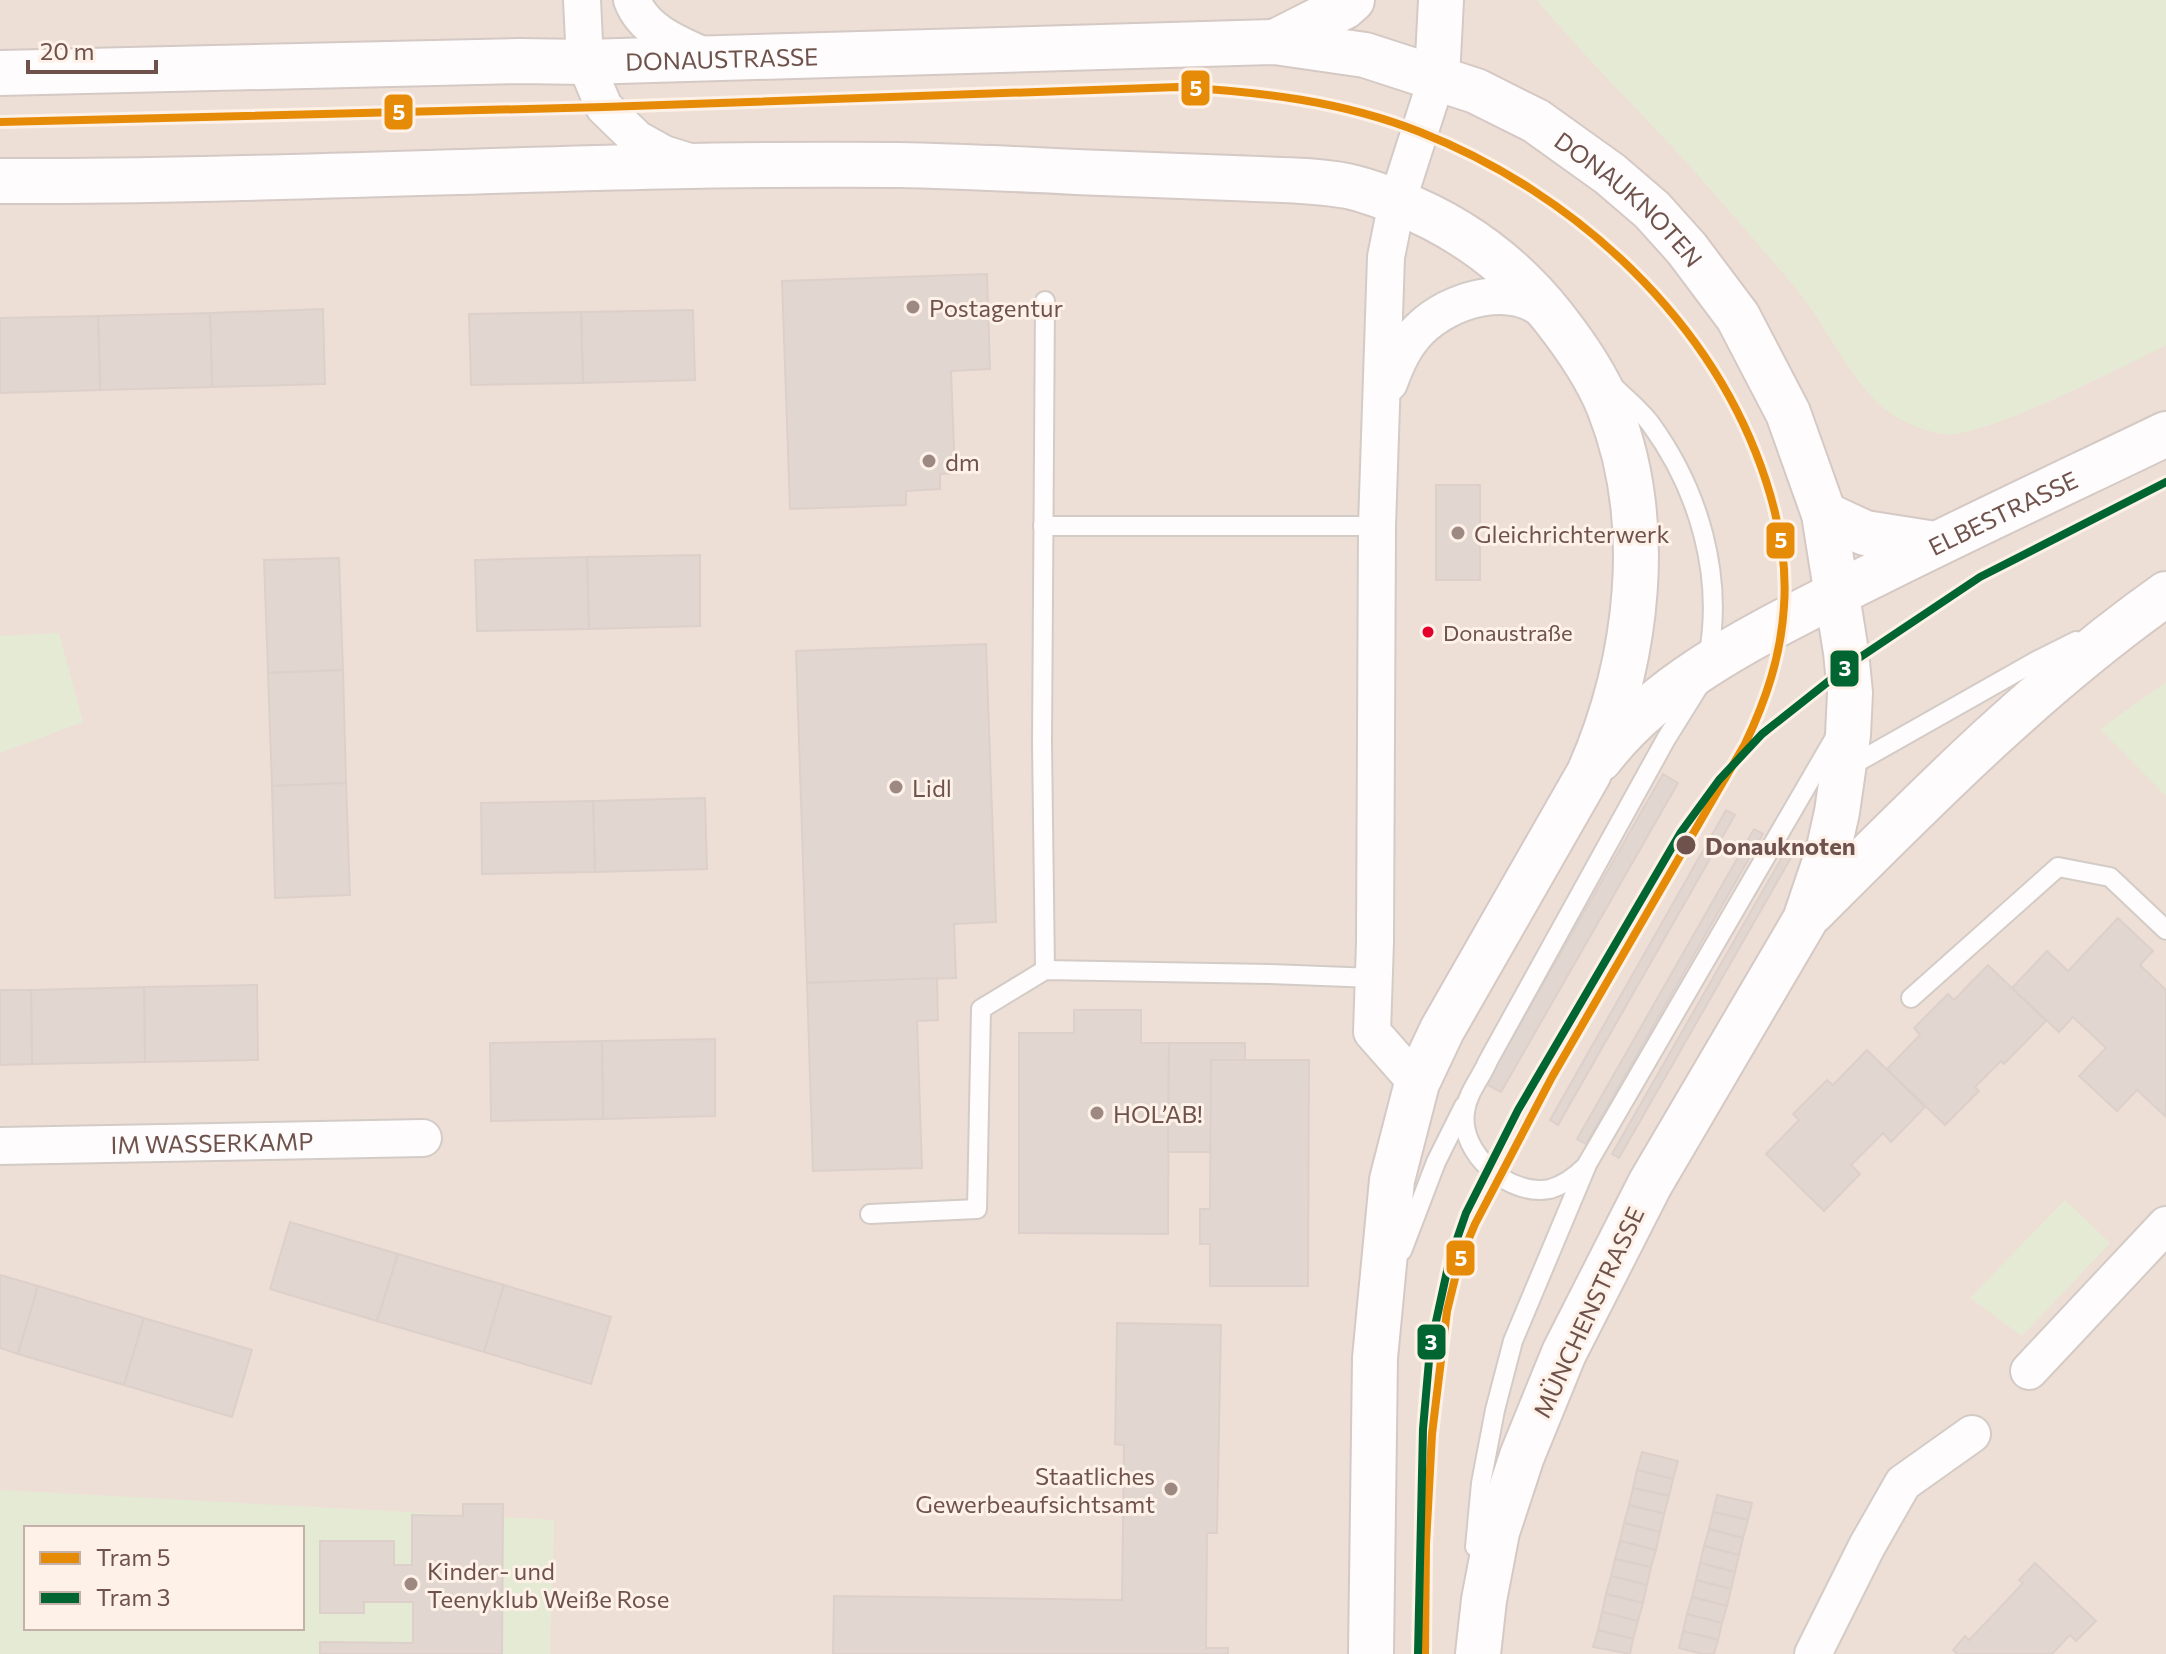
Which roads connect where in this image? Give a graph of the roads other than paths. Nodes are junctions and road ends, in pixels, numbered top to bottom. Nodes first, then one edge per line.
1 (582, 0) edge
2 (632, 0) edge
3 (1352, 0) edge
4 (1441, 0) edge
5 (1275, 42) junction
6 (709, 58) junction
7 (585, 62) junction
8 (0, 73) edge
9 (1437, 78) junction
10 (706, 168) junction
11 (0, 181) edge
12 (1397, 202) junction
13 (1045, 301) dead end
14 (1569, 338) junction
15 (1382, 404) junction
16 (2166, 434) edge
17 (1824, 514) junction
18 (1043, 526) junction
19 (1377, 526) junction
20 (1935, 544) junction
21 (1838, 594) junction
22 (2159, 600) edge
23 (1723, 656) junction
24 (1850, 693) junction
25 (1666, 739) junction
26 (1844, 770) junction
27 (1589, 773) junction
28 (1782, 831) junction
29 (1805, 920) junction
30 (2166, 930) edge
31 (1045, 970) junction
32 (1374, 978) junction
33 (1911, 998) dead end
34 (1417, 1083) junction
35 (1471, 1092) junction
36 (423, 1138) dead end
37 (0, 1146) edge
38 (1664, 1160) joint
39 (1586, 1166) junction
40 (870, 1214) dead end
41 (2166, 1225) edge
42 (1375, 1358) junction
43 (2029, 1371) dead end
44 (1972, 1434) dead end
45 (1371, 1654) edge
46 (1470, 1654) edge
47 (1478, 1654) edge
48 (1813, 1654) edge

1 - 7 street
2 - 6 street
3 - 5 main road
4 - 9 main road
5 - 6 main road, DONAUSTRASSE
5 - 9 main road, DONAUSTRASSE
6 - 7 main road, DONAUSTRASSE
7 - 8 main road, DONAUSTRASSE
7 - 10 street
9 - 12 street
9 - 17 main road, DONAUKNOTEN
10 - 11 main road
10 - 12 main road
12 - 14 main road
12 - 15 street
13 - 18 lane
14 - 15 street
14 - 23 lane
14 - 27 main road
15 - 19 street
16 - 20 main road, ELBESTRASSE
17 - 20 main road
17 - 21 main road, DONAUKNOTEN
18 - 19 lane
18 - 31 lane
19 - 32 street
20 - 21 main road, ELBESTRASSE
21 - 23 main road
21 - 24 main road, DONAUKNOTEN
22 - 26 lane
22 - 29 main road, DONAUKNOTEN
23 - 25 lane
23 - 25 lane
23 - 27 main road
24 - 26 main road, DONAUKNOTEN
24 - 28 lane
25 - 35 lane
26 - 28 lane
26 - 29 main road, DONAUKNOTEN
27 - 34 main road
28 - 39 lane
29 - 38 main road, DONAUKNOTEN
30 - 33 lane
31 - 32 lane
31 - 40 lane
32 - 34 street
34 - 42 main road
35 - 39 lane
35 - 42 lane
36 - 37 street, IM WASSERKAMP
38 - 47 main road, MÜNCHENSTRASSE
39 - 46 lane
41 - 43 street
42 - 45 main road
44 - 48 street

